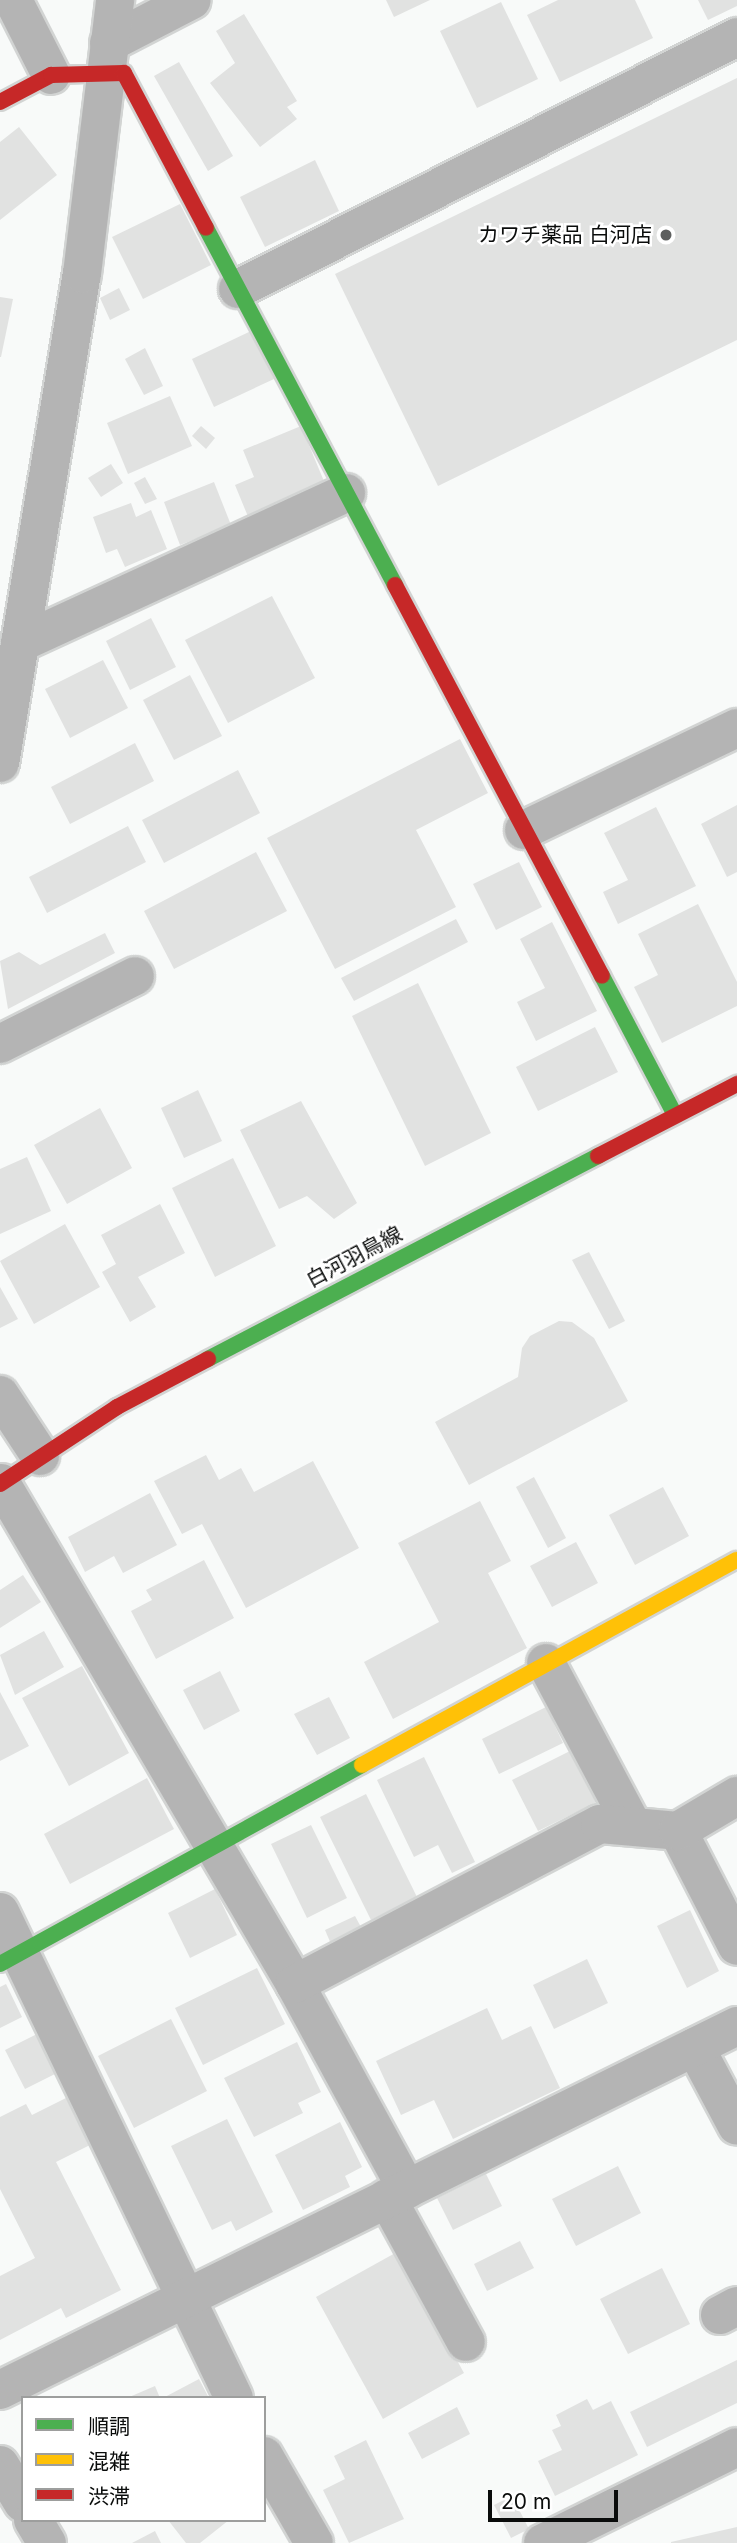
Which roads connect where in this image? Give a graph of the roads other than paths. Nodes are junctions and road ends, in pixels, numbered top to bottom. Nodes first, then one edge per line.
1 (13, 0) edge
2 (115, 0) edge
3 (192, 0) edge
4 (737, 37) edge
5 (107, 58) junction
6 (51, 75) junction
7 (0, 102) edge
8 (238, 289) junction
9 (346, 493) junction
10 (20, 643) junction
11 (5, 701) edge
12 (737, 728) edge
13 (0, 763) edge
14 (524, 830) junction
15 (135, 976) dead end
16 (0, 1044) edge
17 (737, 1084) edge
18 (675, 1115) junction
19 (0, 1395) edge
20 (40, 1456) junction
21 (1, 1483) edge
22 (737, 1560) edge
23 (546, 1663) junction
24 (737, 1796) edge
25 (632, 1825) junction
26 (678, 1831) junction
27 (211, 1845) junction
28 (0, 1912) edge
29 (737, 1946) edge
30 (11, 1959) edge
31 (295, 1984) junction
32 (737, 2026) edge
33 (695, 2047) junction
34 (737, 2126) edge
35 (397, 2194) junction
36 (183, 2300) junction
37 (466, 2342) dead end
38 (0, 2390) edge
39 (233, 2396) edge
40 (737, 2447) edge
41 (266, 2459) edge
42 (0, 2465) edge
43 (21, 2500) edge
44 (34, 2522) edge
45 (47, 2543) edge
46 (314, 2543) edge
47 (543, 2543) edge

1 - 6 street
2 - 5 street
3 - 5 street
4 - 8 street
5 - 6 street
5 - 8 street
5 - 10 street
6 - 7 street
8 - 9 street
9 - 10 street
9 - 14 street
10 - 11 street
11 - 13 street
12 - 14 street
14 - 18 street
15 - 16 street
17 - 18 street, 白河羽鳥線
18 - 20 street, 白河羽鳥線
19 - 20 street
20 - 21 street, 白河羽鳥線
21 - 27 street
22 - 23 street
23 - 25 street
23 - 27 street
24 - 26 street
25 - 26 street
25 - 31 street
26 - 29 street
27 - 30 street
27 - 31 street
28 - 30 street
30 - 36 street
31 - 35 street
32 - 33 street
33 - 34 street
33 - 35 street
35 - 36 street
35 - 37 street
36 - 38 street
36 - 39 street
40 - 47 street
41 - 46 street
42 - 43 street
44 - 45 street

